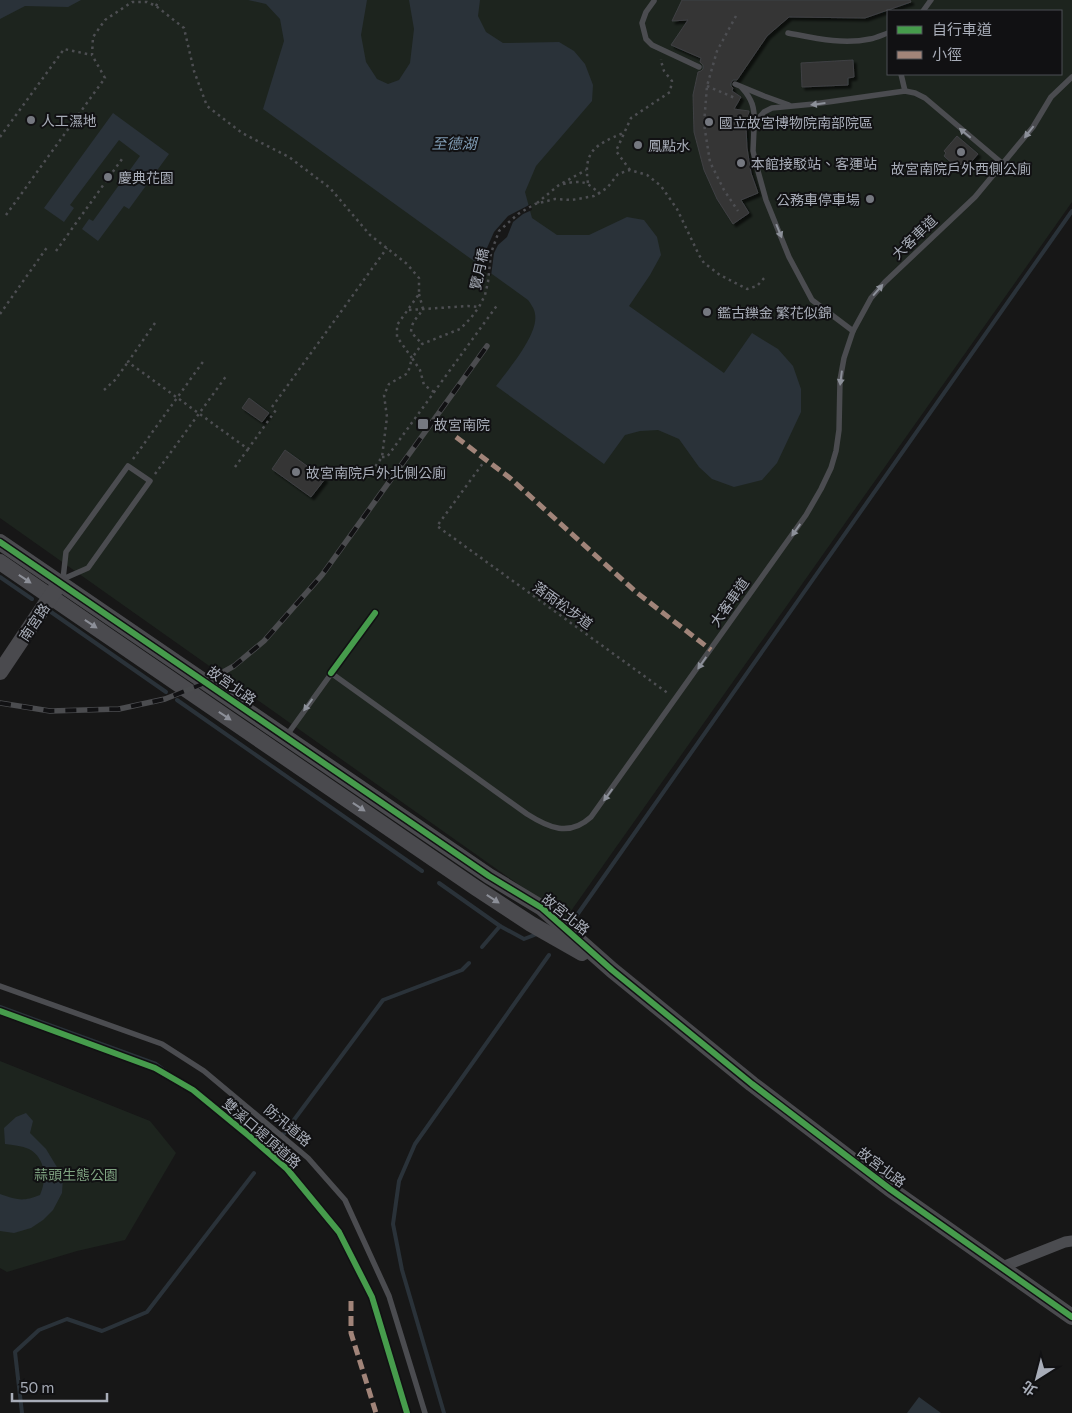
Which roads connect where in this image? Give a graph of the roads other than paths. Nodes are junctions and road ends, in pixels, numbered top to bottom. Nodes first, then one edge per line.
1 (655, 0) edge
2 (931, 0) edge
3 (923, 10) edge
4 (788, 33) dead end
5 (887, 33) edge
6 (699, 67) dead end
7 (901, 75) edge
8 (1072, 77) edge
9 (905, 91) junction
10 (791, 106) junction
11 (754, 129) junction
12 (1003, 164) junction
13 (853, 331) junction
14 (0, 542) edge
15 (0, 562) edge
16 (58, 586) junction
17 (375, 613) dead end
18 (0, 672) edge
19 (332, 673) junction
20 (286, 737) junction
21 (612, 970) junction
22 (0, 986) edge
23 (1072, 1241) edge
24 (1002, 1268) junction
25 (1072, 1317) edge
26 (425, 1413) edge

1 - 6 lane
2 - 3 lane
4 - 5 lane
7 - 9 lane
8 -> 12 lane, 大客車道
9 -> 10 lane
12 -> 9 lane
10 - 11 lane
10 - 11 lane
11 -> 13 lane
13 -> 12 lane, 大客車道
13 -> 19 lane, 大客車道
14 - 16 street, 故宮北路
15 -> 16 street, 故宮北路
16 - 16 lane
16 - 18 street, 南宮路
16 - 20 street, 故宮北路
16 -> 21 street, 故宮北路
17 - 19 lane
19 -> 20 lane
20 - 21 street, 故宮北路
21 - 24 street, 故宮北路
22 - 26 lane, 防汛道路
23 - 24 street
24 - 25 street, 故宮北路

